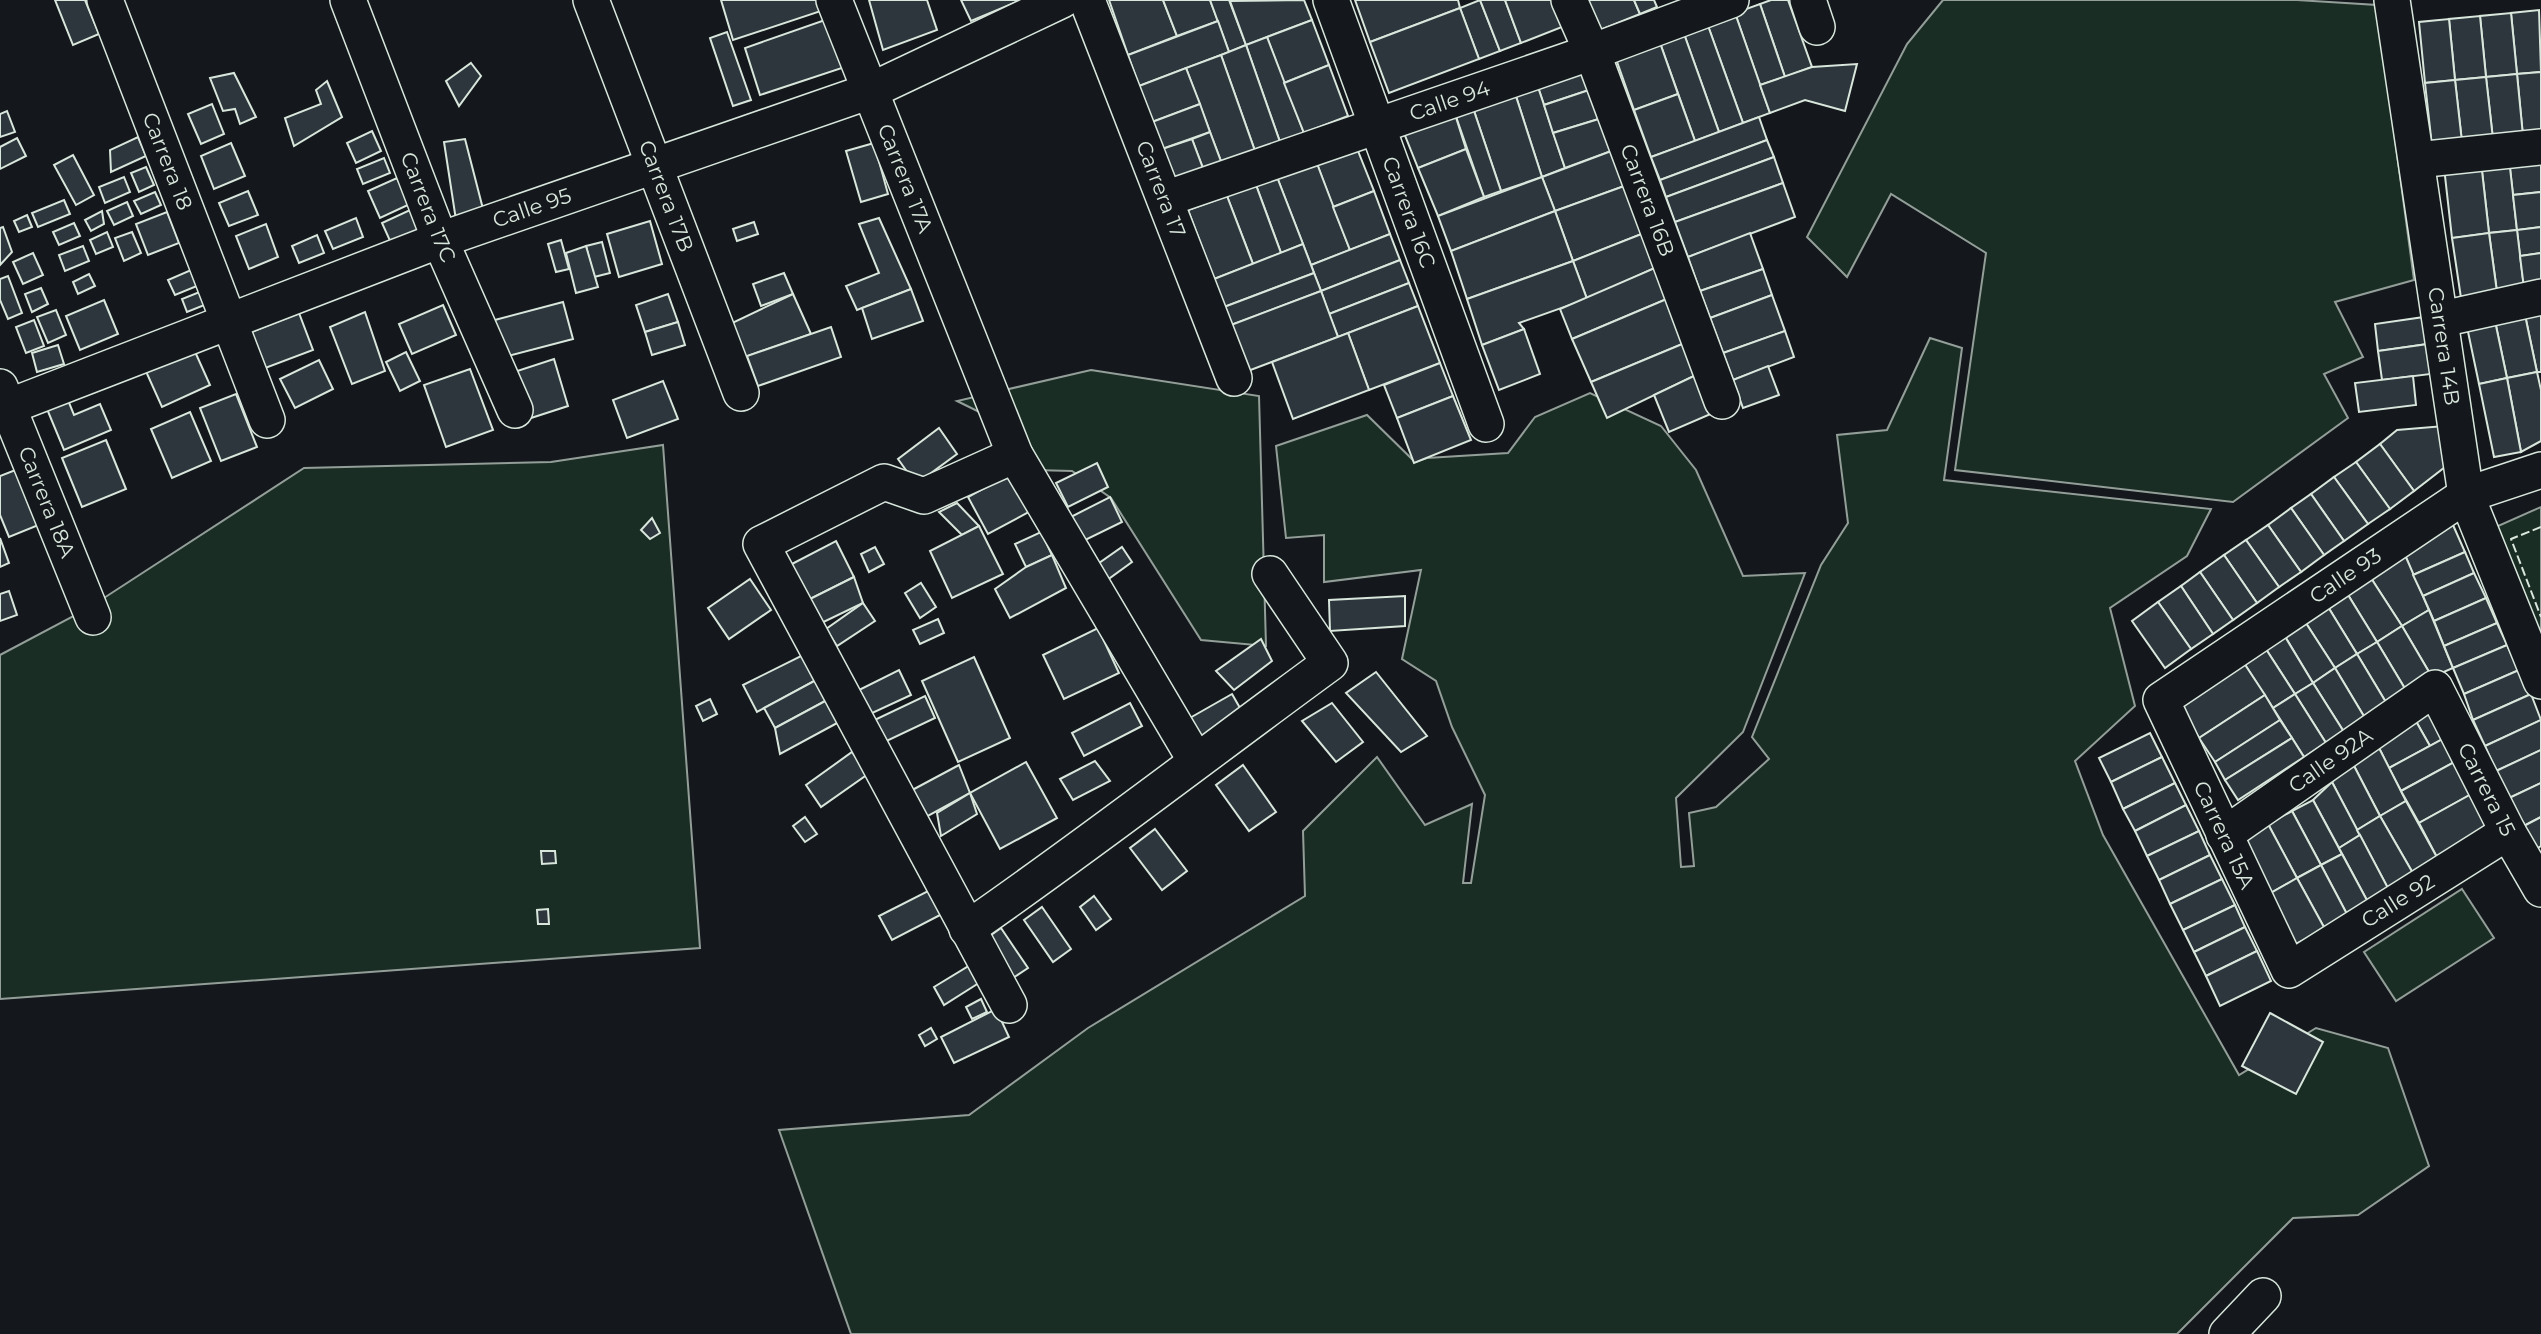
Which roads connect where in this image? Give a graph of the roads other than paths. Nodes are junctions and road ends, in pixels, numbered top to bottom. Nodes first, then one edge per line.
1 (105, 0) edge
2 (348, 0) edge
3 (591, 0) edge
4 (834, 0) edge
5 (1062, 0) edge
6 (1087, 0) edge
7 (1331, 0) edge
8 (1569, 0) edge
9 (1731, 0) edge
10 (2392, 0) edge
11 (1592, 52) junction
12 (870, 91) junction
13 (1376, 124) junction
14 (2541, 147) edge
15 (2417, 160) junction
16 (655, 164) junction
17 (1165, 199) junction
18 (440, 240) junction
19 (2541, 297) edge
20 (2442, 319) junction
21 (231, 323) junction
22 (1234, 378) dead end
23 (741, 393) dead end
24 (1722, 401) dead end
25 (3, 402) edge
26 (514, 411) dead end
27 (267, 420) dead end
28 (1486, 424) dead end
29 (1015, 455) junction
30 (2541, 470) edge
31 (2466, 495) junction
32 (1270, 574) dead end
33 (93, 617) dead end
34 (2541, 681) edge
35 (2435, 688) joint
36 (2161, 699) joint
37 (1196, 761) junction
38 (2508, 832) junction
39 (2224, 835) junction
40 (2541, 889) edge
41 (967, 929) junction
42 (2289, 970) joint
43 (1009, 1006) dead end
44 (2263, 1296) dead end
45 (2227, 1334) edge

1 - 21 street, Carrera 18
2 - 18 street, Carrera 17C
3 - 16 street, Carrera 17B
4 - 12 street, Carrera 17A
5 - 12 street, Calle 95
6 - 17 street, Carrera 17
7 - 13 street, Carrera 16C
8 - 11 street, Carrera 16B
9 - 11 street, Calle 94
10 - 15 street, Carrera 14B
11 - 13 street, Calle 94
11 - 24 street, Carrera 16B
12 - 16 street, Calle 95
12 - 29 street, Carrera 17A
13 - 17 street, Calle 94
13 - 28 street, Carrera 16C
14 - 15 street
15 - 20 street, Carrera 14B
16 - 18 street, Calle 95
16 - 23 street, Carrera 17B
17 - 22 street, Carrera 17
18 - 21 street, Calle 95
18 - 26 street, Carrera 17C
19 - 20 street
20 - 31 street, Carrera 14B
21 - 25 street, Calle 95
21 - 27 street, Carrera 18
25 - 33 street, Carrera 18A
29 - 37 street, Carrera 17A
29 - 41 street
30 - 31 street, Calle 93
31 - 34 street, Carrera 14B
31 - 36 street, Calle 93
32 - 37 street
35 - 38 street, Carrera 15
35 - 39 street, Calle 92A
36 - 39 street, Carrera 15A
37 - 41 street
38 - 40 street, Carrera 15
38 - 42 street, Calle 92
39 - 42 street, Carrera 15A
41 - 43 street
44 - 45 street

